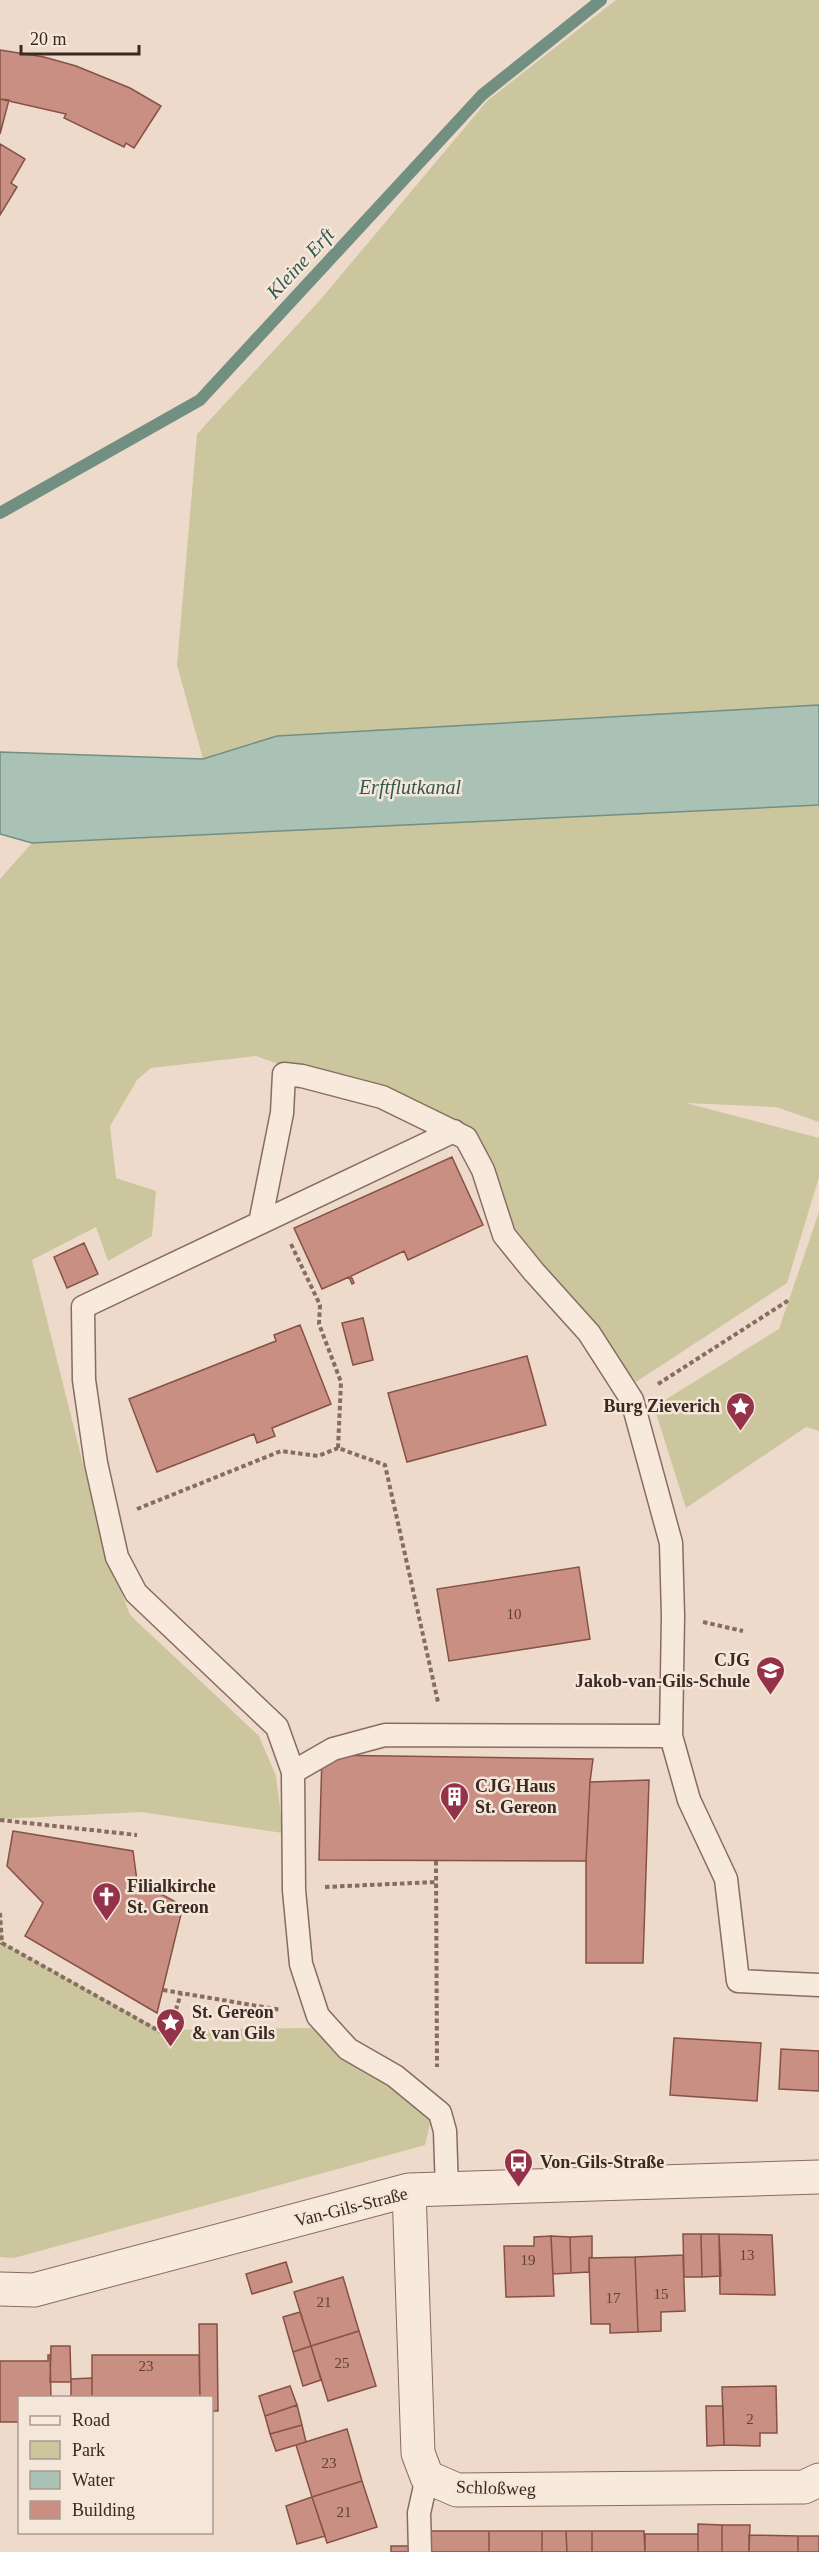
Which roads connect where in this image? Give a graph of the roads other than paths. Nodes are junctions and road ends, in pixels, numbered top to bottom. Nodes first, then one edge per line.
1 (454, 1131) junction
2 (268, 1219) junction
3 (671, 1736) junction
4 (293, 1772) junction
5 (819, 1985) edge
6 (819, 2177) edge
7 (410, 2190) junction
8 (447, 2190) junction
9 (0, 2289) edge
10 (427, 2477) junction
11 (819, 2480) edge
12 (420, 2552) edge

1 - 2 lane
1 - 2 lane
1 - 3 lane
2 - 4 lane
3 - 4 lane
3 - 5 lane
4 - 8 lane
6 - 8 street, Van-Gils-Straße
7 - 8 street, Van-Gils-Straße
7 - 9 street, Van-Gils-Straße
7 - 10 street
10 - 11 street, Schloßweg
10 - 12 lane

